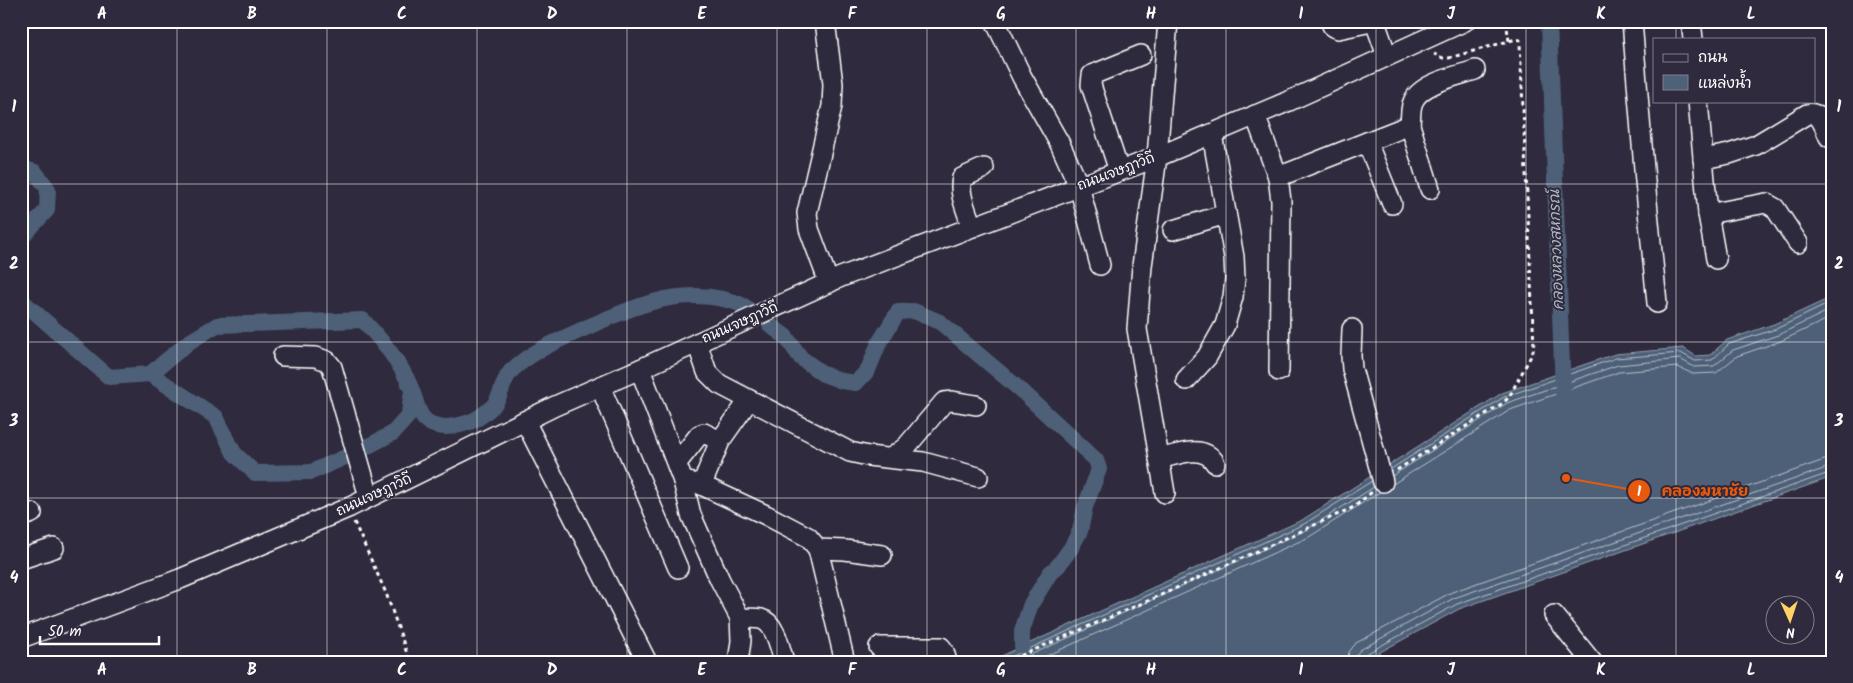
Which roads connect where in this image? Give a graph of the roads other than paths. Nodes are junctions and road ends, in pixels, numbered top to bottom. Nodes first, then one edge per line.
1 (825, 21) edge
2 (994, 21) edge
3 (1168, 21) edge
4 (1330, 21) edge
5 (1466, 21) edge
6 (1632, 21) edge
7 (1691, 21) edge
8 (1376, 22) edge
9 (1693, 38) edge
10 (1141, 55) dead end
11 (1387, 56) junction
12 (1476, 70) dead end
13 (1698, 102) edge
14 (1254, 115) junction
15 (1410, 125) junction
16 (1212, 134) junction
17 (1829, 137) dead end
18 (1367, 142) junction
19 (1157, 157) junction
20 (1703, 159) junction
21 (984, 168) dead end
22 (1119, 171) junction
23 (1278, 177) junction
24 (1079, 186) junction
25 (1430, 189) dead end
26 (1392, 204) dead end
27 (1226, 214) junction
28 (1708, 214) junction
29 (972, 227) junction
30 (1173, 230) dead end
31 (1798, 243) dead end
32 (1716, 259) dead end
33 (1100, 265) dead end
34 (830, 283) junction
35 (1657, 303) dead end
36 (1352, 329) dead end
37 (697, 343) junction
38 (282, 356) dead end
39 (640, 369) junction
40 (1279, 371) dead end
41 (1186, 380) dead end
42 (600, 386) junction
43 (749, 400) junction
44 (976, 406) dead end
45 (525, 422) junction
46 (720, 440) junction
47 (891, 458) junction
48 (1159, 459) junction
49 (1216, 463) dead end
50 (680, 472) junction
51 (978, 477) dead end
52 (705, 478) dead end
53 (1383, 482) road end
54 (1165, 494) dead end
55 (369, 498) junction
56 (54, 548) dead end
57 (818, 549) junction
58 (882, 555) dead end
59 (21, 560) edge
60 (678, 568) dead end
61 (1554, 615) dead end
62 (740, 618) junction
63 (21, 638) edge
64 (878, 647) dead end
65 (946, 658) dead end
66 (784, 661) edge
67 (647, 662) edge
68 (738, 662) edge
69 (845, 662) edge
70 (1592, 662) edge

1 - 34 street
2 - 24 street
3 - 19 street
4 - 8 street
5 - 11 street, ถนนเจษฎาวิถี
6 - 35 street
7 - 9 street
8 - 11 street
10 - 22 street
11 - 14 street, ถนนเจษฎาวิถี
12 - 15 street
13 - 20 street
14 - 16 street, ถนนเจษฎาวิถี
14 - 23 street
15 - 18 street
15 - 25 street
16 - 19 street, ถนนเจษฎาวิถี
16 - 27 street
17 - 20 street
18 - 23 street
18 - 26 street
19 - 22 street, ถนนเจษฎาวิถี
19 - 48 street
20 - 28 street
21 - 29 street
22 - 24 street, ถนนเจษฎาวิถี
23 - 40 street
24 - 29 street, ถนนเจษฎาวิถี
24 - 33 street
27 - 30 street
27 - 41 street
28 - 31 street
28 - 32 street
29 - 34 street, ถนนเจษฎาวิถี
34 - 37 street, ถนนเจษฎาวิถี
36 - 53 street
37 - 39 street, ถนนเจษฎาวิถี
37 - 43 street
38 - 55 street
39 - 42 street, ถนนเจษฎาวิถี
39 - 50 street
42 - 45 street, ถนนเจษฎาวิถี
42 - 60 street
43 - 46 street
43 - 47 street
44 - 47 street
45 - 55 street, ถนนเจษฎาวิถี
45 - 67 street
46 - 50 street
46 - 52 street
47 - 51 street
48 - 49 street
48 - 54 street
50 - 57 street
50 - 62 street
55 - 63 street, ถนนเจษฎาวิถี
56 - 59 street
57 - 58 street
57 - 69 street
61 - 70 street
62 - 66 street
62 - 68 street
64 - 65 street

